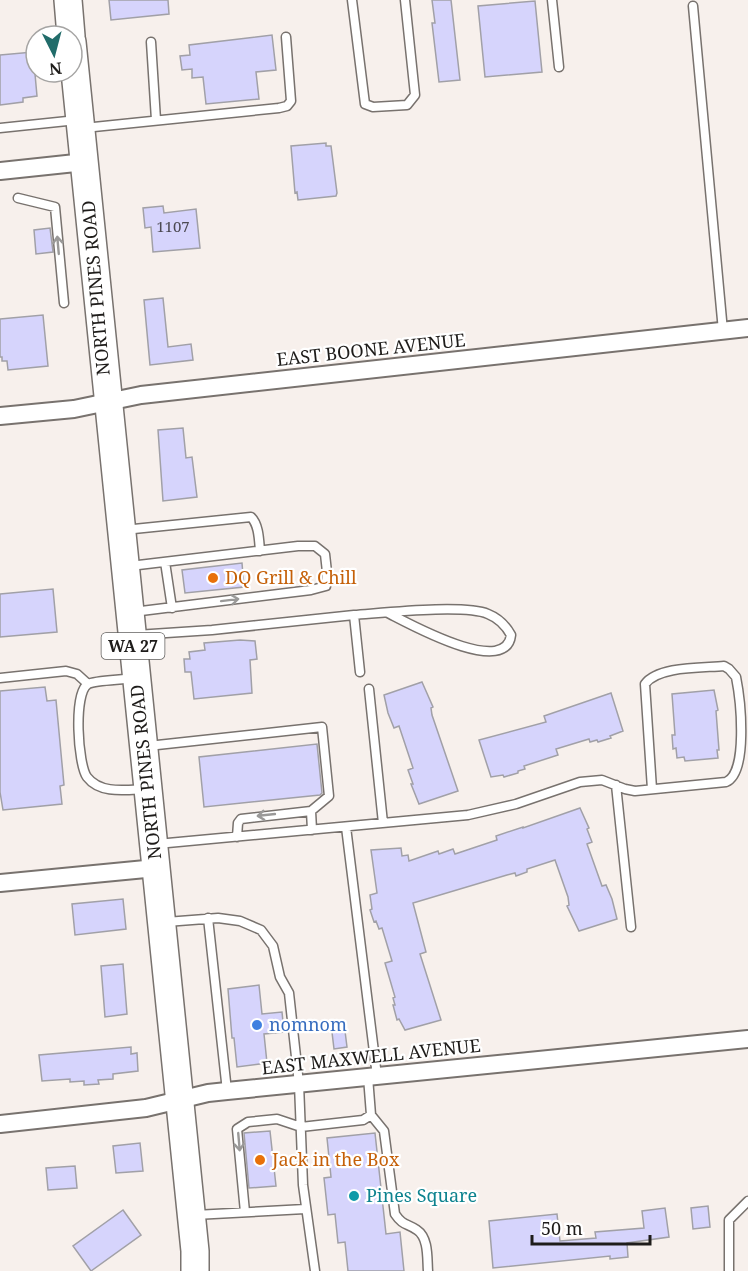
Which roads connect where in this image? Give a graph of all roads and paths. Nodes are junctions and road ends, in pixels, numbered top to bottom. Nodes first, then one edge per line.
1 (68, 0) edge
2 (352, 0) edge
3 (405, 0) edge
4 (552, 0) edge
5 (693, 6) dead end
6 (70, 24) edge
7 (286, 37) dead end
8 (151, 42) dead end
9 (559, 67) dead end
10 (76, 84) edge
11 (156, 120) junction
12 (80, 124) junction
13 (0, 128) edge
14 (85, 162) junction
15 (0, 171) edge
16 (18, 198) dead end
17 (64, 303) dead end
18 (748, 328) edge
19 (723, 331) junction
20 (107, 403) junction
21 (0, 416) edge
22 (121, 531) junction
23 (260, 551) junction
24 (165, 562) junction
25 (125, 566) junction
26 (172, 608) junction
27 (388, 613) junction
28 (354, 615) junction
29 (131, 624) junction
30 (360, 672) dead end
31 (0, 678) edge
32 (137, 678) junction
33 (88, 684) junction
34 (369, 689) dead end
35 (144, 746) junction
36 (616, 785) junction
37 (148, 789) junction
38 (652, 789) junction
39 (311, 811) junction
40 (383, 823) junction
41 (346, 827) junction
42 (312, 830) junction
43 (237, 837) junction
44 (155, 856) junction
45 (0, 883) edge
46 (208, 918) junction
47 (161, 922) junction
48 (631, 927) dead end
49 (748, 1039) edge
50 (373, 1076) junction
51 (299, 1084) junction
52 (227, 1091) junction
53 (179, 1101) junction
54 (371, 1115) junction
55 (0, 1124) edge
56 (301, 1126) junction
57 (748, 1201) edge
58 (305, 1209) junction
59 (245, 1212) junction
60 (192, 1215) junction
61 (197, 1264) edge
62 (315, 1271) edge
63 (428, 1271) edge
64 (729, 1271) edge

1 - 6 main road
2 - 3 lane
4 - 9 lane
5 - 19 lane
7 - 11 lane
8 - 11 lane
10 - 12 main road, NORTH PINES ROAD / WA 27
11 - 12 lane
12 - 13 lane
12 - 14 main road, NORTH PINES ROAD / WA 27
14 - 15 street
14 - 20 main road, NORTH PINES ROAD / WA 27
17 -> 16 lane
18 - 19 street, EAST BOONE AVENUE
19 - 20 street, EAST BOONE AVENUE
20 - 21 street, EAST BOONE AVENUE
20 - 22 main road, NORTH PINES ROAD / WA 27
22 - 23 lane
22 - 25 main road, NORTH PINES ROAD / WA 27
23 - 24 lane
26 -> 23 lane
24 - 25 lane
24 - 26 lane
25 - 29 main road, NORTH PINES ROAD / WA 27
26 - 29 lane
27 - 27 lane
27 - 28 lane
28 - 29 lane
28 - 30 lane
29 - 32 main road, NORTH PINES ROAD / WA 27
31 - 33 lane
32 - 33 lane
32 - 35 main road, NORTH PINES ROAD / WA 27
33 - 37 lane
34 - 40 lane
35 - 37 main road, NORTH PINES ROAD / WA 27
35 - 39 lane
36 - 38 lane
36 - 40 lane
36 - 48 lane
37 - 44 main road, NORTH PINES ROAD / WA 27
38 - 38 lane
39 - 42 lane
39 -> 43 lane
40 - 41 lane
41 - 42 lane
41 - 50 lane
42 - 43 lane
43 - 44 lane
44 - 45 street
44 - 47 main road, NORTH PINES ROAD / WA 27
46 - 47 lane
46 - 51 lane
46 - 52 lane
47 - 53 main road, NORTH PINES ROAD / WA 27
49 - 50 street, EAST MAXWELL AVENUE
50 - 51 street, EAST MAXWELL AVENUE
50 - 54 lane
51 - 52 street, EAST MAXWELL AVENUE
51 - 56 lane
52 - 53 street, EAST MAXWELL AVENUE
53 - 55 street, EAST MAXWELL AVENUE
53 - 60 main road, NORTH PINES ROAD / WA 27
54 - 56 lane
54 - 63 lane
56 - 58 lane
56 -> 59 lane
57 - 64 lane
58 - 59 lane
58 - 62 lane
59 - 60 lane
60 - 61 main road, NORTH PINES ROAD / WA 27

